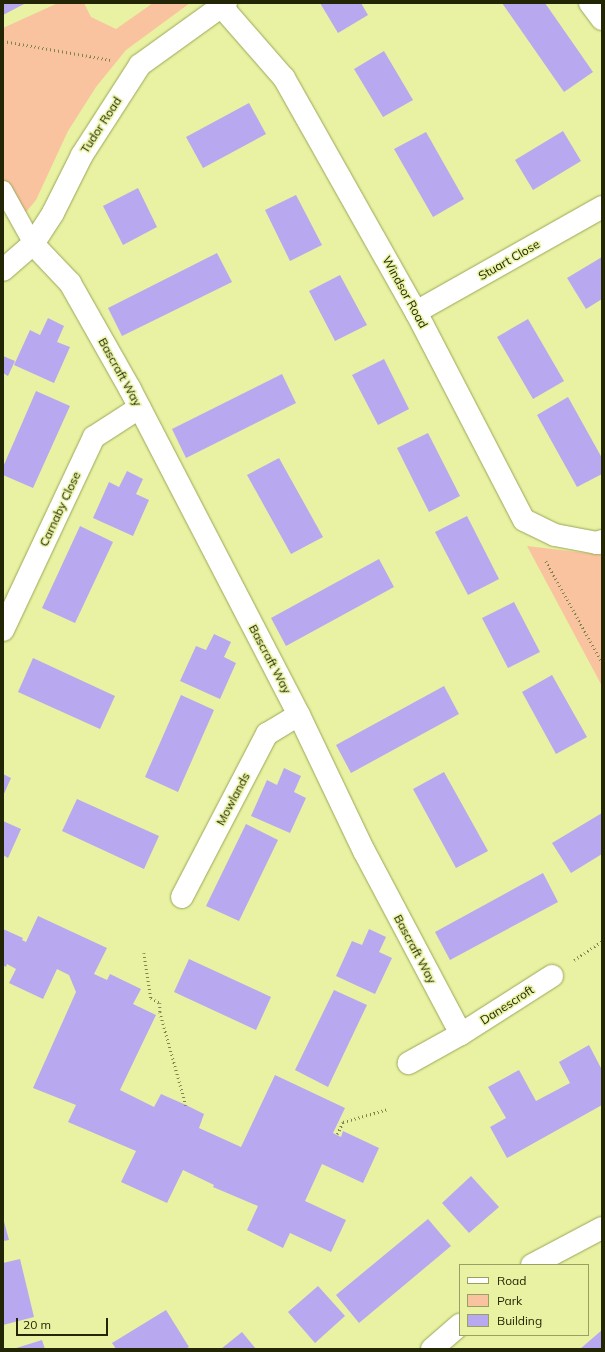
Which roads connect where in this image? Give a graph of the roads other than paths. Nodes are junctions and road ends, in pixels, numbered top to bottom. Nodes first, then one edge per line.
1 (590, 3) edge
2 (224, 5) edge
3 (602, 19) edge
4 (3, 190) edge
5 (602, 207) edge
6 (33, 244) junction
7 (3, 270) edge
8 (416, 312) junction
9 (139, 408) junction
10 (602, 541) edge
11 (3, 630) edge
12 (299, 715) junction
13 (182, 897) dead end
14 (552, 976) road end
15 (461, 1034) junction
16 (409, 1063) dead end
17 (602, 1228) edge
18 (534, 1264) edge
19 (459, 1326) edge
20 (432, 1349) edge

1 - 3 street
2 - 6 street, Tudor Road
2 - 8 street, Windsor Road
4 - 6 lane
5 - 8 street, Stuart Close
6 - 7 street, Tudor Road
6 - 9 street, Bascraft Way
8 - 10 street, Windsor Road
9 - 11 street, Carnaby Close
9 - 12 street, Bascraft Way
12 - 13 street, Mowlands
12 - 15 street, Bascraft Way
14 - 15 street, Danescroft
15 - 16 street
17 - 18 street
19 - 20 street

